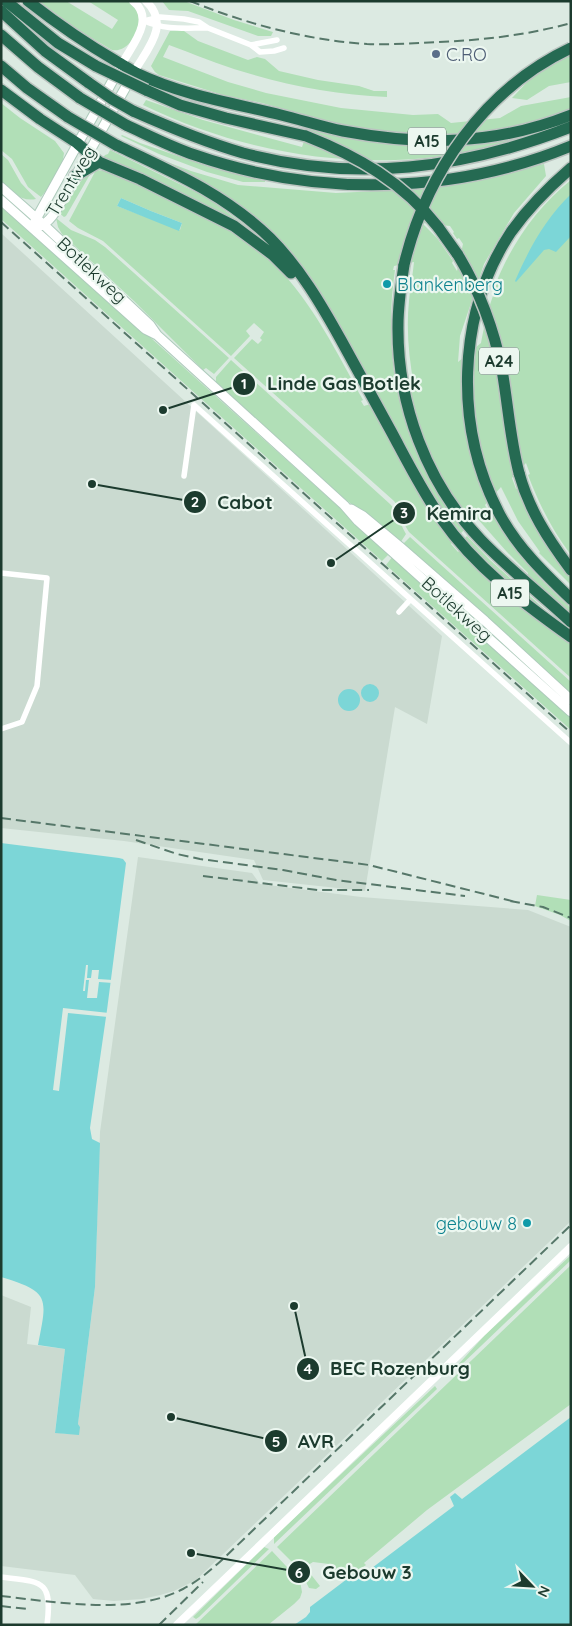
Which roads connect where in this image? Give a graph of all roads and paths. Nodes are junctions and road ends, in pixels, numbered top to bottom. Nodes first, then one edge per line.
1 (6, 1) edge
2 (28, 1) edge
3 (133, 1) edge
4 (146, 1) edge
5 (1, 11) edge
6 (157, 18) junction
7 (144, 21) junction
8 (158, 27) junction
9 (208, 28) junction
10 (1, 35) edge
11 (277, 40) dead end
12 (251, 45) junction
13 (284, 48) dead end
14 (571, 48) edge
15 (122, 64) junction
16 (1, 66) edge
17 (134, 72) junction
18 (1, 90) edge
19 (571, 115) edge
20 (571, 127) edge
21 (77, 142) junction
22 (571, 146) edge
23 (89, 152) junction
24 (99, 162) junction
25 (571, 168) edge
26 (76, 176) junction
27 (1, 187) edge
28 (1, 200) edge
29 (36, 218) junction
30 (44, 225) junction
31 (33, 229) junction
32 (334, 327) junction
33 (157, 335) junction
34 (184, 476) dead end
35 (344, 505) junction
36 (571, 570) edge
37 (1, 572) edge
38 (571, 599) edge
39 (410, 600) junction
40 (399, 612) dead end
41 (571, 622) edge
42 (571, 637) edge
43 (571, 700) edge
44 (571, 712) edge
45 (1, 729) edge
46 (571, 742) edge
47 (571, 1247) edge
48 (1, 1577) edge
49 (47, 1625) edge
50 (177, 1625) edge

1 - 36 highway, A24, bridge
2 - 15 highway, A15
3 - 7 street
4 - 6 street
5 - 20 highway, A15, bridge
6 - 7 street
6 - 8 street
6 - 9 street
7 - 8 street
7 - 15 street, Trentweg
8 - 9 street
8 - 17 street, Trentweg
9 - 12 street
10 - 22 highway, A15, bridge
11 - 12 street
12 - 13 street
14 - 41 highway, bridge
15 - 17 highway, A15
15 - 21 main road, Trentweg
16 - 32 highway, A15, bridge
17 - 19 highway, A15
17 - 23 main road, Trentweg
18 - 21 highway, A15
21 - 23 highway, A15
21 - 29 main road, Trentweg
23 - 24 highway, A15
23 - 26 main road, Trentweg
24 - 26 highway
24 - 32 highway, A15
25 - 38 highway, A24
26 - 30 main road, Trentweg
27 - 29 main road, Botlekweg
28 - 31 main road, Botlekweg
29 - 30 main road, Botlekweg
29 - 31 main road, Trentweg
30 - 31 main road, Trentweg
30 - 33 main road, Botlekweg
31 - 33 main road, Botlekweg
32 - 42 highway, A15
33 - 35 main road, Botlekweg
34 - 39 street
35 - 43 main road, Botlekweg
35 - 44 main road, Botlekweg
37 - 45 street
39 - 40 street
39 - 46 street
47 - 50 street
48 - 49 street

